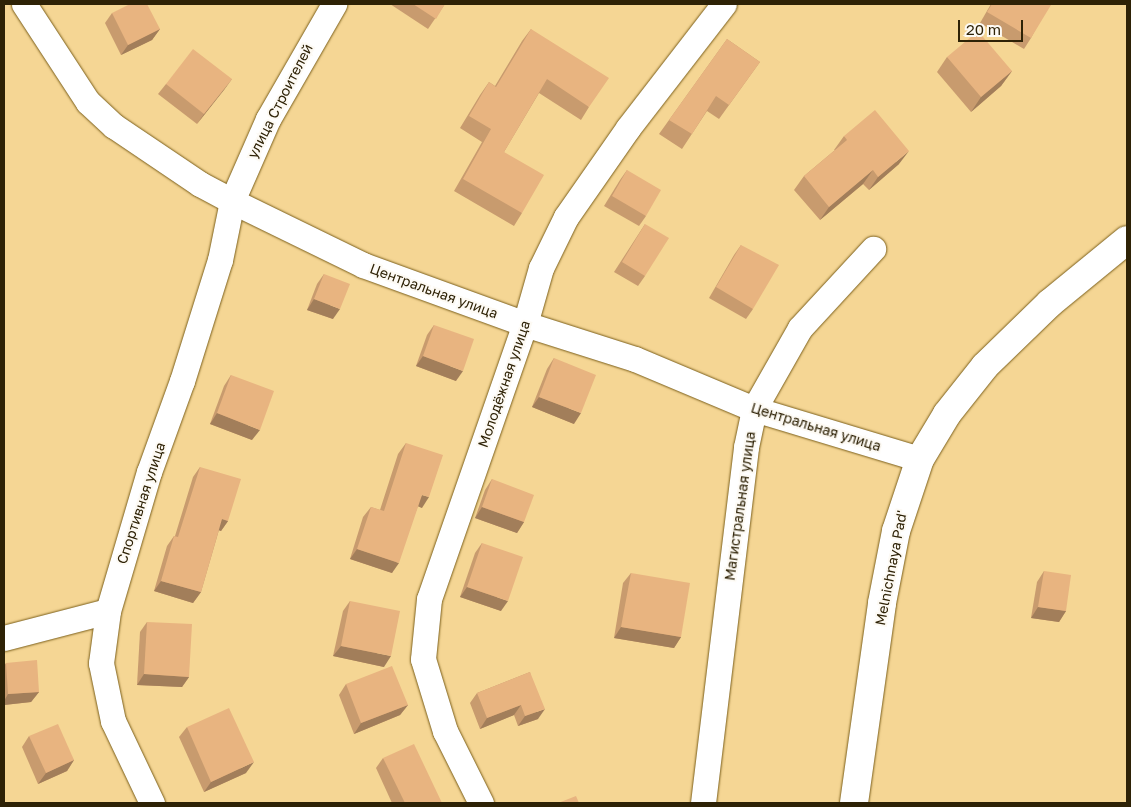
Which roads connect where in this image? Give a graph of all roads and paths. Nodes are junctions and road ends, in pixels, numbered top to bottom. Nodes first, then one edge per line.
1 (24, 4) edge
2 (334, 4) edge
3 (724, 4) edge
4 (232, 201) junction
5 (1127, 240) edge
6 (873, 249) dead end
7 (525, 324) junction
8 (754, 408) junction
9 (920, 459) junction
10 (108, 611) junction
11 (4, 638) edge
12 (152, 803) edge
13 (481, 803) edge
14 (703, 803) edge
15 (854, 803) edge

1 - 4 street, Центральная улица
2 - 4 street, улица Строителей
3 - 7 street, Молодёжная улица
4 - 7 street, Центральная улица
4 - 10 street, Спортивная улица
5 - 9 street, Melnichnaya Pad'
6 - 8 street, Магистральная улица
7 - 8 street, Центральная улица
7 - 13 street, Молодёжная улица
8 - 9 street, Центральная улица
8 - 14 street, Магистральная улица
9 - 15 street, Melnichnaya Pad'
10 - 11 street
10 - 12 street, Спортивная улица

